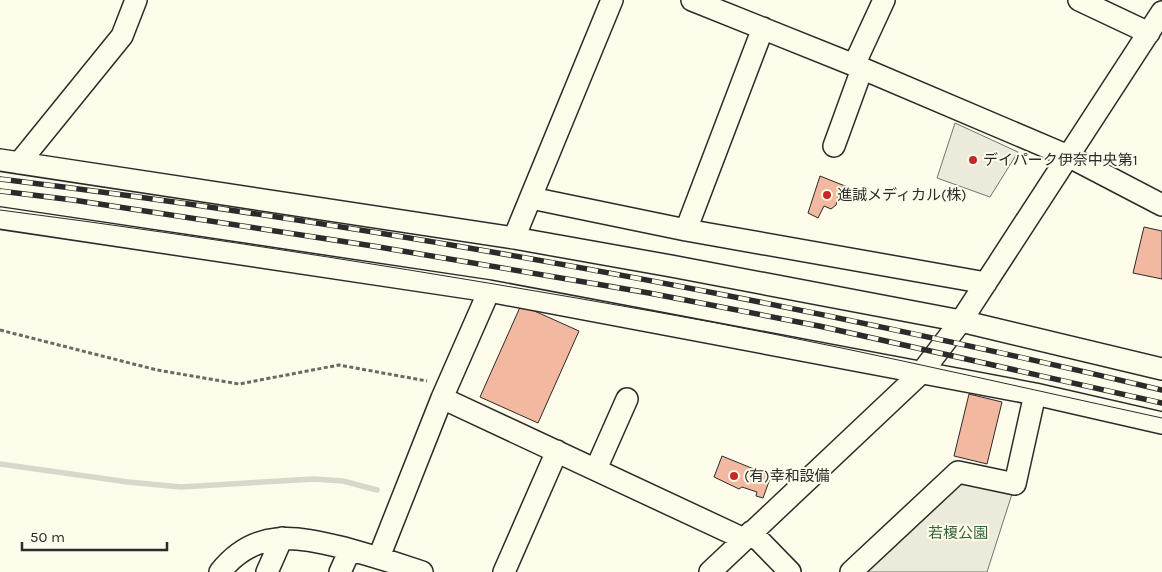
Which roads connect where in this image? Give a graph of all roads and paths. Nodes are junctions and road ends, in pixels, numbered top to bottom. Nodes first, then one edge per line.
1 (136, 0) edge
2 (612, 0) edge
3 (692, 0) edge
4 (884, 0) edge
5 (1079, 0) edge
6 (1162, 12) edge
7 (762, 28) junction
8 (1149, 33) junction
9 (858, 67) junction
10 (834, 146) dead end
11 (1068, 156) junction
12 (10, 162) edge
13 (531, 198) junction
14 (1162, 205) edge
15 (0, 218) edge
16 (686, 230) junction
17 (514, 238) junction
18 (986, 283) junction
19 (489, 292) junction
20 (961, 321) junction
21 (0, 330) edge
22 (1162, 369) edge
23 (922, 372) junction
24 (444, 392) junction
25 (1035, 394) junction
26 (627, 399) dead end
27 (1162, 423) edge
28 (557, 451) junction
29 (596, 469) junction
30 (748, 536) junction
31 (282, 538) junction
32 (350, 550) junction
33 (379, 557) junction
34 (220, 572) edge
35 (267, 572) edge
36 (340, 572) edge
37 (422, 572) edge
38 (504, 572) edge
39 (710, 572) edge
40 (790, 572) edge
41 (851, 572) edge

1 - 12 street
2 - 13 street
3 - 7 street
4 - 9 street
5 - 8 street
6 - 8 street
7 - 9 street
7 - 16 street
8 - 11 street
9 - 10 street
9 - 11 street
11 - 14 street
11 - 18 street
12 - 17 street
13 - 16 street
13 - 17 street
15 - 19 street
16 - 18 street
17 - 20 street
18 - 20 street
19 - 23 street
19 - 24 street
20 - 22 street
20 - 23 street
21 - 24 path
23 - 25 street
23 - 30 street
24 - 28 street
24 - 33 street
25 - 27 street
25 - 41 street
26 - 29 street
28 - 29 street
28 - 38 street
29 - 30 street
30 - 39 street
30 - 40 street
31 - 32 street
31 - 34 street
31 - 35 street
32 - 33 street
32 - 36 street
33 - 37 street

